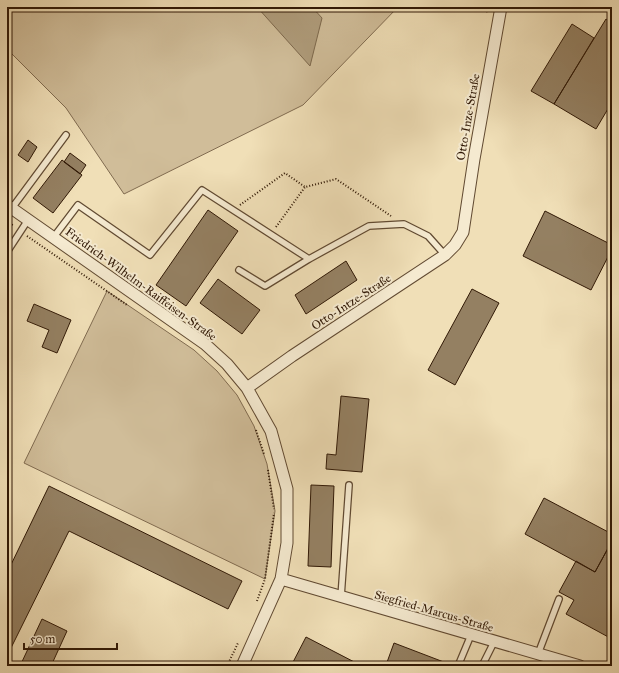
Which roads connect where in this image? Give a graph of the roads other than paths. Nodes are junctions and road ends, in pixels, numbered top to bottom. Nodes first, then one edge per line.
1 (501, 11) edge
2 (66, 135) dead end
3 (9, 206) edge
4 (28, 220) junction
5 (463, 232) joint
6 (54, 238) junction
7 (7, 252) edge
8 (445, 255) junction
9 (309, 259) junction
10 (239, 270) dead end
11 (247, 388) junction
12 (349, 485) dead end
13 (281, 579) junction
14 (341, 597) junction
15 (560, 599) dead end
16 (471, 635) junction
17 (494, 642) junction
18 (538, 654) junction
19 (242, 666) edge
20 (458, 666) edge
21 (482, 666) edge
22 (580, 666) edge

1 - 5 street, Otto-Inze-Straße
2 - 3 lane
3 - 4 street, Friedrich-Wilhelm-Raiffeisen-Straße
4 - 6 street, Friedrich-Wilhelm-Raiffeisen-Straße
4 - 7 lane
5 - 8 street, Otto-Intze-Straße
6 - 9 lane
6 - 11 street, Friedrich-Wilhelm-Raiffeisen-Straße
8 - 9 lane
8 - 11 street, Otto-Intze-Straße
9 - 10 lane
11 - 13 street, Friedrich-Wilhelm-Raiffeisen-Straße
12 - 14 lane
13 - 14 street, Siegfried-Marcus-Straße
13 - 19 street, Friedrich-Wilhelm-Raiffeisen-Straße
14 - 16 street, Siegfried-Marcus-Straße
15 - 18 lane
16 - 17 street, Siegfried-Marcus-Straße
16 - 20 lane
17 - 18 street, Siegfried-Marcus-Straße
17 - 21 lane
18 - 22 street, Siegfried-Marcus-Straße

